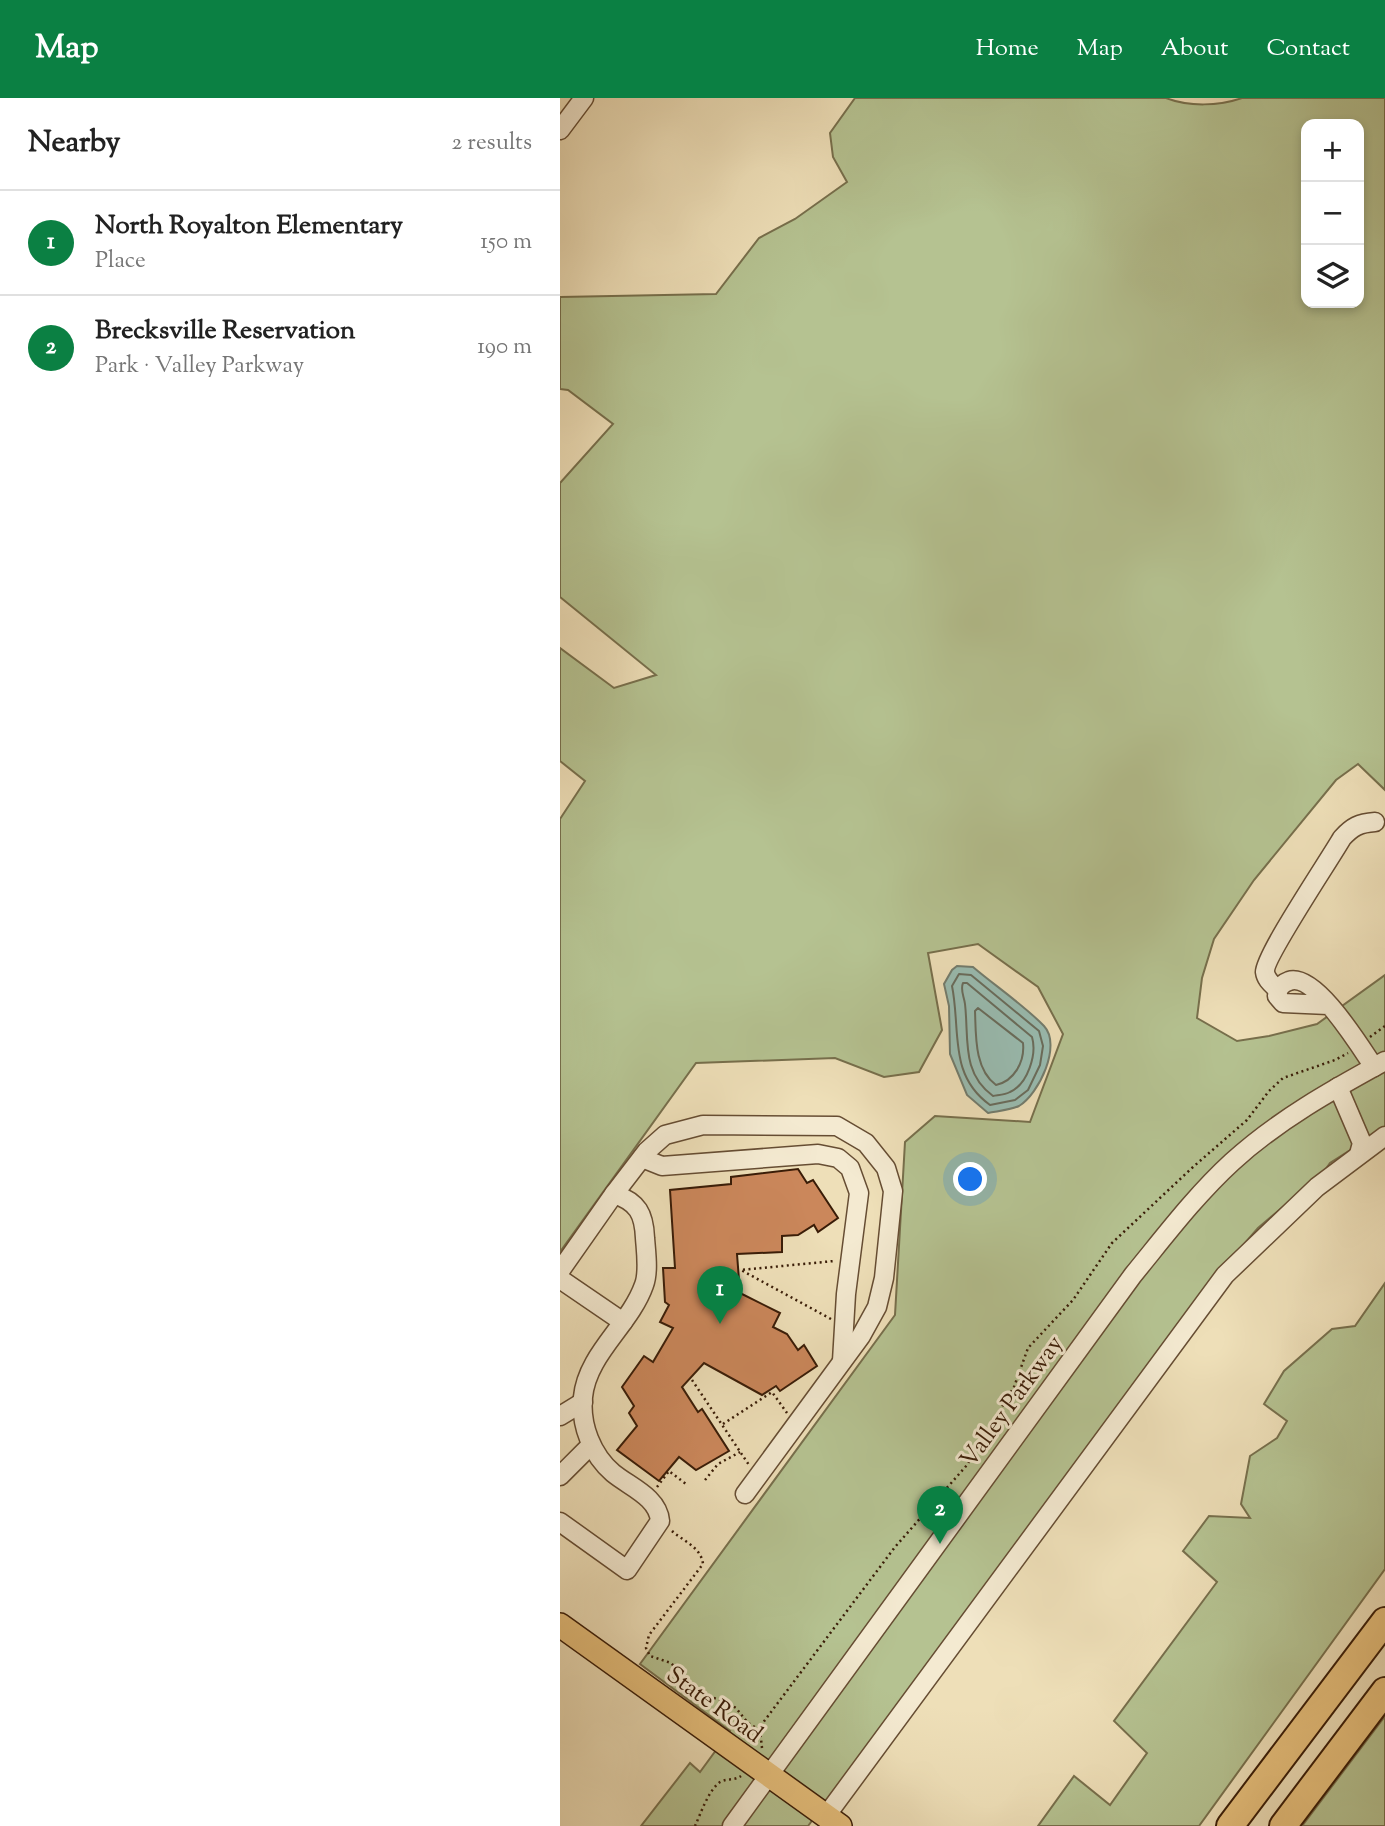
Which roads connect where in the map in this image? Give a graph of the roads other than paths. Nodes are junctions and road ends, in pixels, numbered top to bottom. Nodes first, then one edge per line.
1 (584, 98) edge
2 (560, 130) edge
3 (1375, 822) dead end
4 (1379, 1064) edge
5 (1338, 1087) junction
6 (1385, 1136) edge
7 (857, 1138) junction
8 (1359, 1154) junction
9 (642, 1158) junction
10 (842, 1161) junction
11 (614, 1194) junction
12 (560, 1271) edge
13 (560, 1279) edge
14 (623, 1322) junction
15 (842, 1361) junction
16 (583, 1402) junction
17 (560, 1416) edge
18 (591, 1446) junction
19 (560, 1476) edge
20 (745, 1494) dead end
21 (560, 1522) edge
22 (1385, 1621) edge
23 (560, 1625) edge
24 (1385, 1691) edge
25 (769, 1775) junction
26 (833, 1821) edge
27 (732, 1826) edge
28 (1230, 1826) edge
29 (1283, 1826) edge

1 - 2 street
3 - 4 street
4 - 5 street, Valley Parkway
5 - 8 street
5 - 25 street, Valley Parkway
6 - 8 street
7 - 9 street
7 - 10 street
7 - 15 street
8 - 26 street
9 - 10 street
9 - 11 street
10 - 15 street
11 - 12 street
11 - 14 street
13 - 14 street
14 - 16 street
15 - 20 street
16 - 17 street
16 - 18 street
18 - 19 street
18 - 21 street
22 - 28 highway
23 - 25 main road, State Road
24 - 29 highway
25 - 26 main road, State Road
25 - 27 street, Valley Parkway

